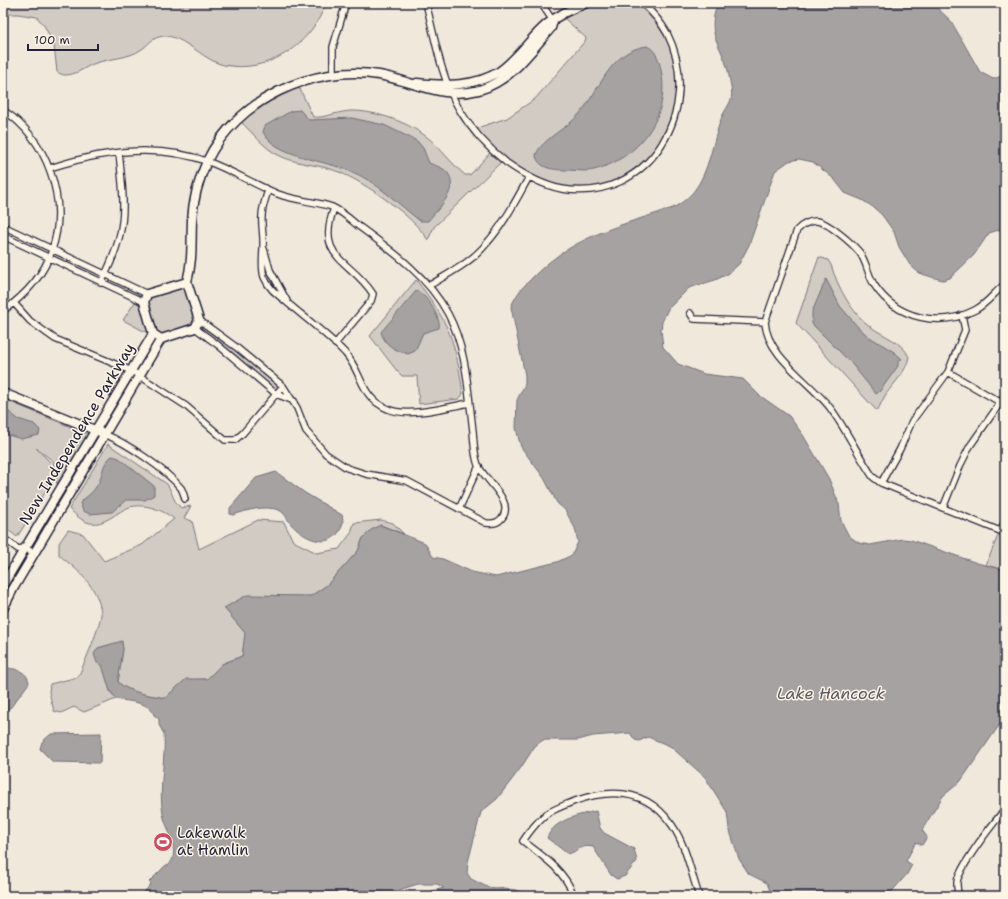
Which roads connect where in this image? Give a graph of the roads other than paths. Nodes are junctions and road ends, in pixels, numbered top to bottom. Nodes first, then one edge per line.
1 (346, 3) edge
2 (426, 3) edge
3 (541, 3) edge
4 (587, 3) edge
5 (642, 3) edge
6 (553, 21) junction
7 (333, 73) junction
8 (450, 89) junction
9 (3, 110) edge
10 (119, 153) junction
11 (207, 161) junction
12 (50, 168) junction
13 (529, 177) junction
14 (268, 190) junction
15 (334, 208) junction
16 (3, 226) edge
17 (3, 236) edge
18 (52, 250) junction
19 (49, 257) junction
20 (105, 275) junction
21 (187, 282) junction
22 (101, 283) junction
23 (1005, 284) edge
24 (430, 285) junction
25 (147, 294) junction
26 (144, 302) junction
27 (14, 303) junction
28 (3, 311) edge
29 (690, 313) dead end
30 (962, 315) junction
31 (198, 320) junction
32 (766, 322) junction
33 (195, 328) junction
34 (157, 337) junction
35 (335, 344) junction
36 (132, 371) junction
37 (948, 372) junction
38 (139, 376) junction
39 (283, 386) junction
40 (3, 393) edge
41 (276, 394) junction
42 (1005, 396) edge
43 (294, 401) junction
44 (469, 403) junction
45 (1003, 404) edge
46 (96, 430) junction
47 (104, 434) junction
48 (479, 466) junction
49 (881, 483) junction
50 (185, 499) dead end
51 (944, 508) junction
52 (459, 509) junction
53 (1005, 522) edge
54 (1003, 532) edge
55 (3, 538) edge
56 (24, 548) junction
57 (34, 553) junction
58 (3, 585) edge
59 (3, 609) edge
60 (1005, 809) edge
61 (574, 896) edge
62 (699, 896) edge
63 (959, 896) edge

1 - 7 street
2 - 8 street
3 - 6 street
4 - 6 street
5 - 13 street
6 - 8 street
7 - 8 street
7 - 11 street
8 - 13 street
9 - 12 street
10 - 11 street
10 - 12 street
10 - 20 street
11 - 14 street
11 - 21 street
12 - 18 street
13 - 24 street
14 - 15 street
14 - 35 street
15 - 24 street
15 - 35 street
16 - 18 street
17 - 19 street
18 - 19 street
18 - 20 street
19 - 22 street
19 - 27 street
20 - 22 street
20 - 25 street
21 - 25 street
21 - 31 street
22 - 26 street
23 - 30 street
24 - 44 street
25 - 26 street
26 - 34 street
27 - 28 street
27 - 36 street
29 - 32 street
30 - 32 street
30 - 37 street
31 - 33 street
31 - 39 street
32 - 49 street
33 - 34 street
33 - 41 street
34 - 36 street, New Independence Parkway
34 - 38 street, New Independence Parkway
35 - 44 street
36 - 38 street
36 - 46 street, New Independence Parkway
37 - 45 street
37 - 49 street
38 - 41 street
38 - 47 street, New Independence Parkway
39 - 41 street
39 - 43 street
40 - 46 street
41 - 43 street
42 - 45 street
43 - 52 street
44 - 48 street
45 - 51 street
46 - 47 street
46 - 56 street, New Independence Parkway
47 - 50 street
47 - 57 street, New Independence Parkway
48 - 52 street
48 - 52 street
49 - 51 street
51 - 54 street
53 - 54 street
55 - 56 street
56 - 57 street, New Independence Parkway
56 - 58 street, New Independence Parkway
57 - 59 street, New Independence Parkway
60 - 63 street
61 - 62 street

